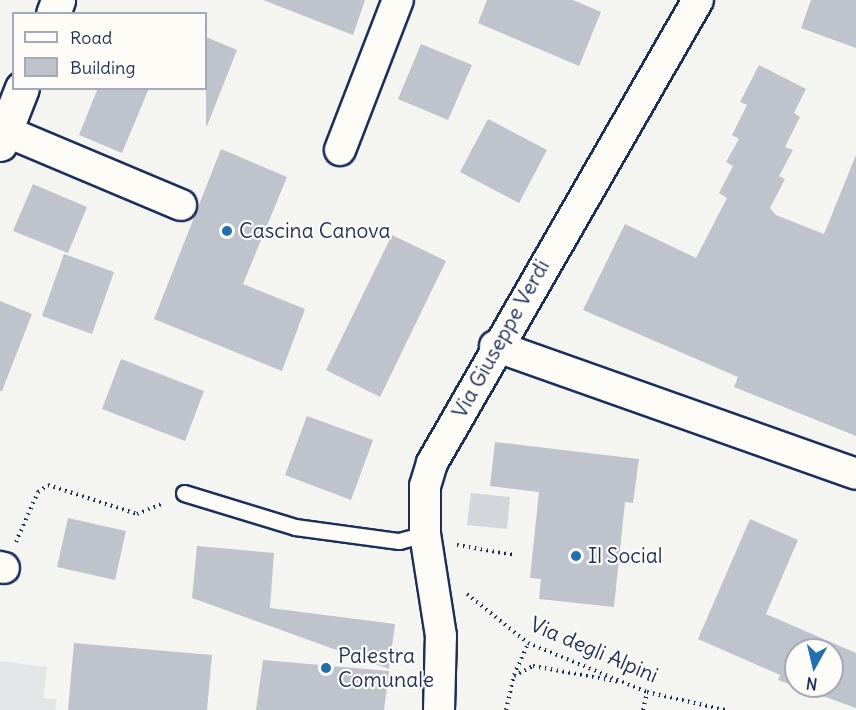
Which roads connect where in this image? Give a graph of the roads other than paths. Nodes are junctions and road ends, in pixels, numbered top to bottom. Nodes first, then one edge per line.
1 (398, 0) edge
2 (698, 0) edge
3 (21, 90) edge
4 (2, 137) edge
5 (340, 150) dead end
6 (181, 205) dead end
7 (495, 346) junction
8 (856, 474) edge
9 (184, 493) road end
10 (425, 534) junction
11 (439, 710) edge

1 - 5 street
2 - 7 street, Via Giuseppe Verdi
3 - 4 street
4 - 6 street
7 - 8 street
7 - 10 street, Via Giuseppe Verdi
9 - 10 lane
10 - 11 street, Via Giuseppe Verdi

